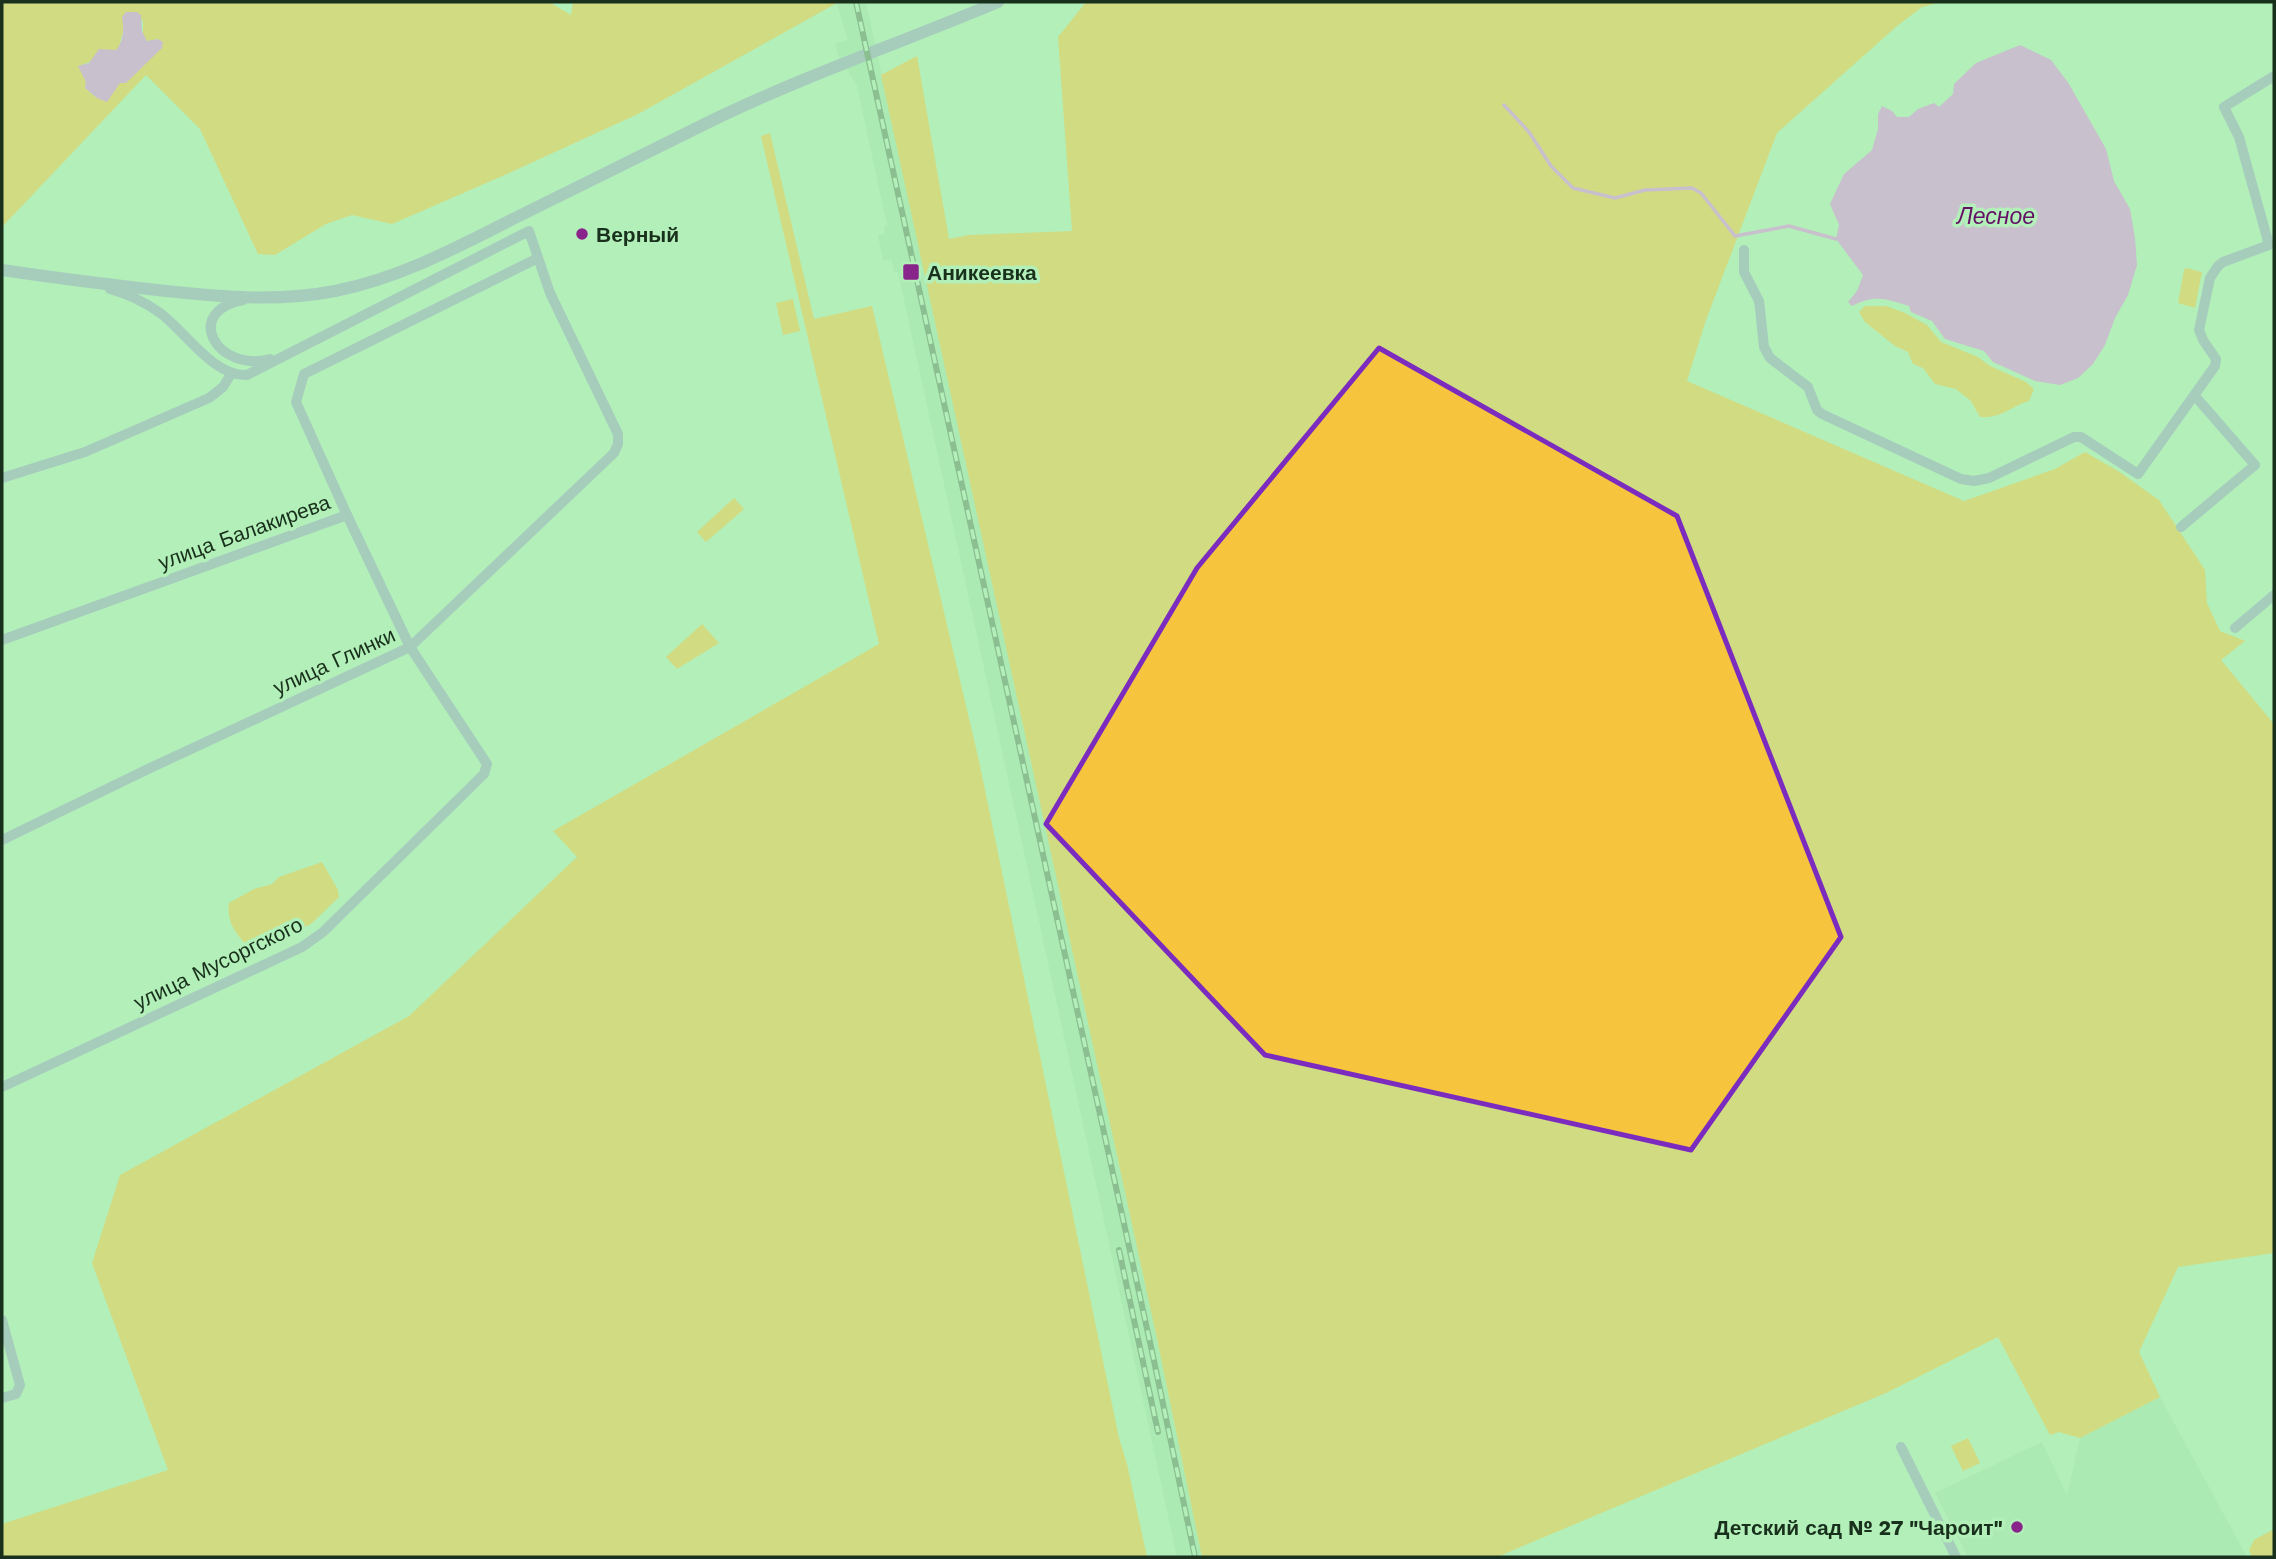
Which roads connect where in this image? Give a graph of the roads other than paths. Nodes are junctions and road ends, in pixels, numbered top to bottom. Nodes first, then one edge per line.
1 (998, 2) edge
2 (2274, 76) edge
3 (2271, 244) edge
4 (1744, 250) dead end
5 (538, 258) junction
6 (2, 270) edge
7 (83, 282) junction
8 (253, 298) junction
9 (289, 354) junction
10 (231, 374) junction
11 (2195, 396) junction
12 (2, 478) edge
13 (347, 515) junction
14 (2181, 527) dead end
15 (2274, 594) edge
16 (2235, 628) dead end
17 (2, 640) edge
18 (411, 647) junction
19 (2, 840) edge
20 (2, 1087) edge
21 (2, 1320) edge
22 (2, 1398) edge
23 (1901, 1447) dead end
24 (1956, 1557) edge

1 - 8 street
2 - 3 street
3 - 11 street
4 - 11 street
5 - 9 street
5 - 13 street, улица Балакирева
5 - 18 street, улица Глинки
6 - 7 street
7 - 8 street
7 - 10 street
8 - 9 street
9 - 10 street
10 - 12 street
11 - 14 street
13 - 17 street, улица Балакирева
13 - 18 street
15 - 16 street
18 - 19 street, улица Глинки
18 - 20 street, улица Мусоргского
21 - 22 street
23 - 24 street

